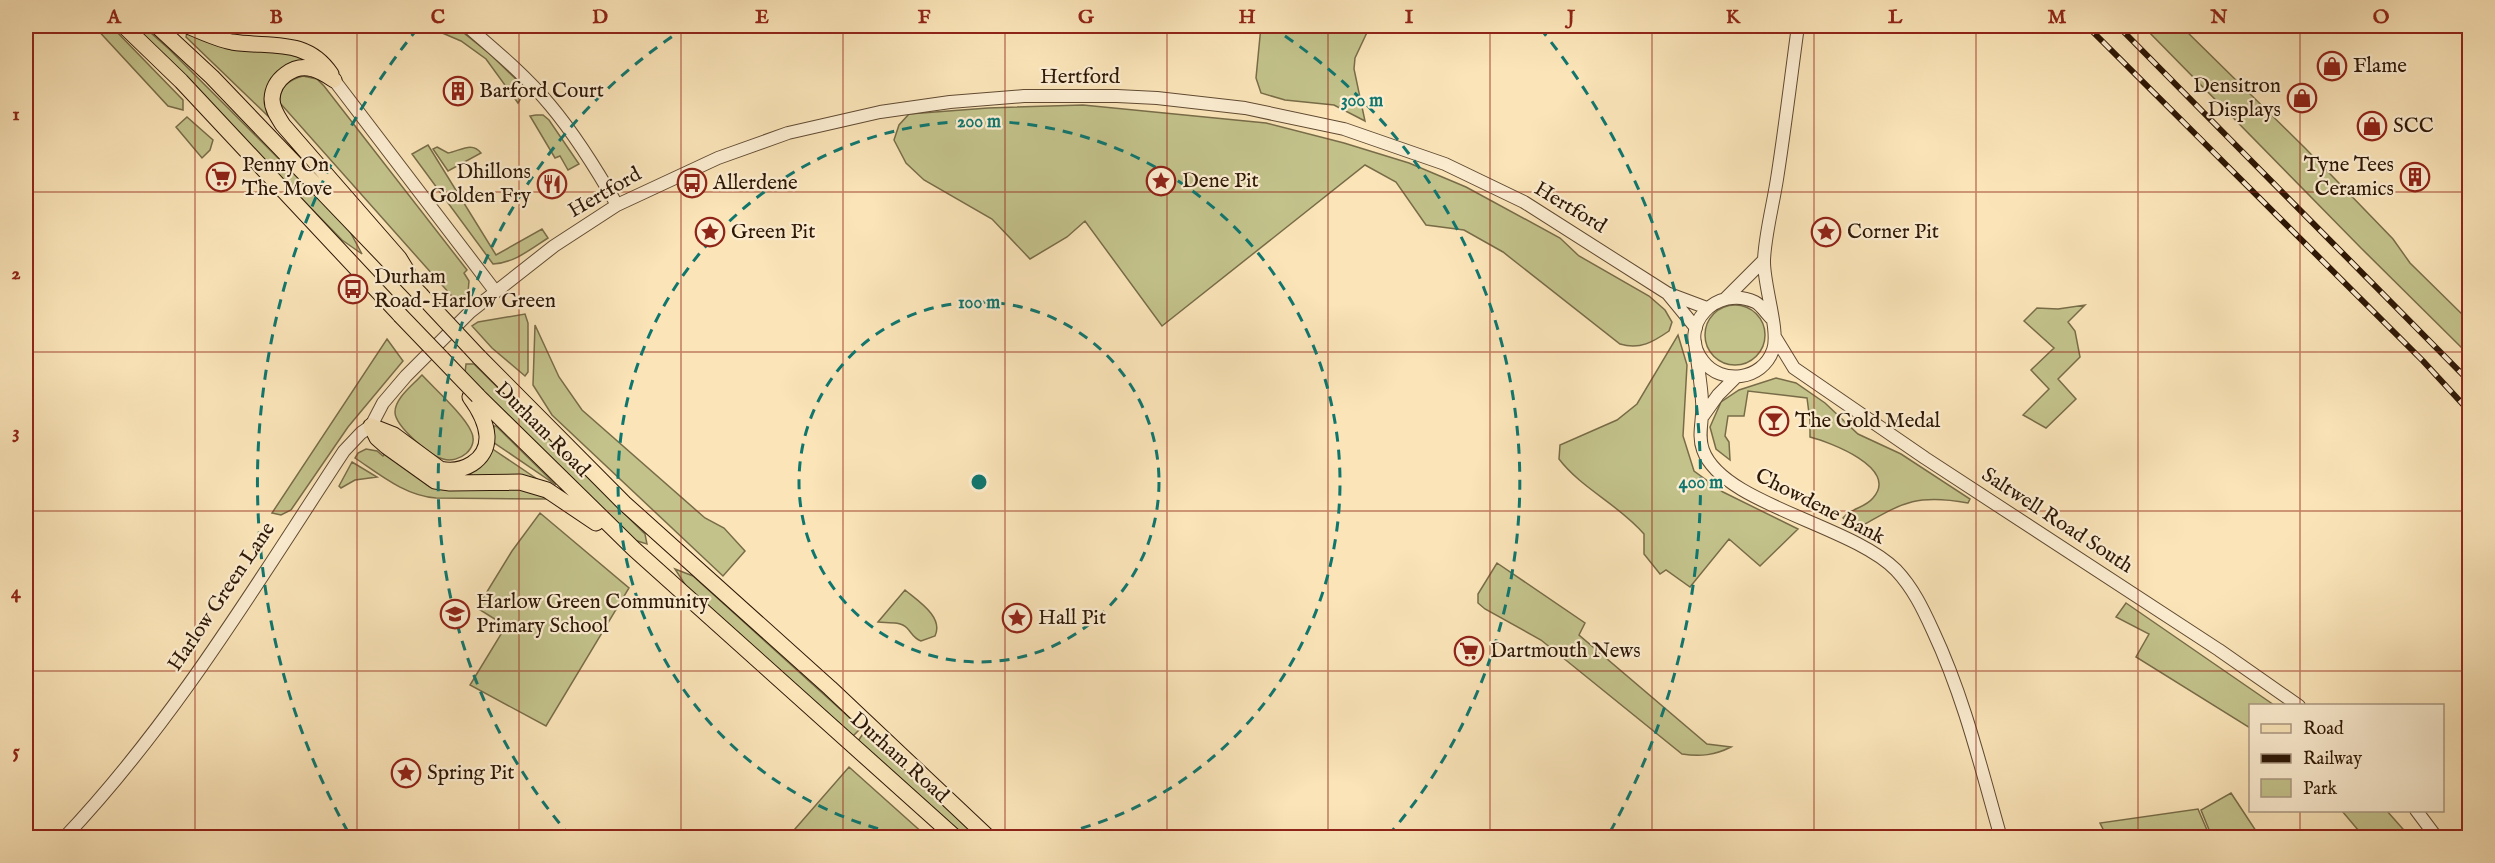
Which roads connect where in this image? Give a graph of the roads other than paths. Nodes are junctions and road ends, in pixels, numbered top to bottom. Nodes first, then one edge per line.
1 (124, 26) edge
2 (157, 26) edge
3 (188, 26) edge
4 (467, 26) edge
5 (1798, 26) edge
6 (334, 80) junction
7 (617, 205) junction
8 (1764, 260) junction
9 (495, 291) junction
10 (1667, 293) junction
11 (421, 295) junction
12 (1726, 297) junction
13 (1707, 308) junction
14 (1771, 318) junction
15 (1696, 328) junction
16 (1775, 337) junction
17 (1695, 342) junction
18 (1766, 363) junction
19 (1794, 368) junction
20 (406, 376) joint
21 (1736, 377) junction
22 (476, 399) junction
23 (1703, 416) junction
24 (371, 426) junction
25 (634, 549) junction
26 (2299, 704) edge
27 (2418, 812) edge
28 (64, 837) edge
29 (956, 837) edge
30 (989, 837) edge
31 (2001, 837) edge
32 (2437, 837) edge

1 - 22 main road, Durham Road, bridge
2 - 11 main road, Durham Road
3 - 6 main road
4 - 7 street
5 - 8 street
6 - 9 street
6 - 11 main road
7 - 9 street, Hertford
7 - 10 street, Hertford
8 - 12 street
8 - 14 street
9 - 20 street, Hertford
10 - 13 street, Hertford
10 - 15 street, Hertford
11 - 30 main road, Durham Road, bridge
12 - 13 street
12 - 14 street
13 - 15 street
14 - 16 street
15 - 17 street
16 - 18 street
16 - 19 street, Saltwell Road South
17 - 21 street
17 - 23 street, Chowdene Bank
18 - 19 street, Saltwell Road South
18 - 21 street
19 - 26 street, Saltwell Road South
20 - 24 street, Harlow Green Lane
21 - 23 street
22 - 24 main road
22 - 25 main road, Durham Road
23 - 31 street, Chowdene Bank
24 - 25 main road
24 - 28 street, Harlow Green Lane
25 - 29 main road, Durham Road
27 - 32 street

